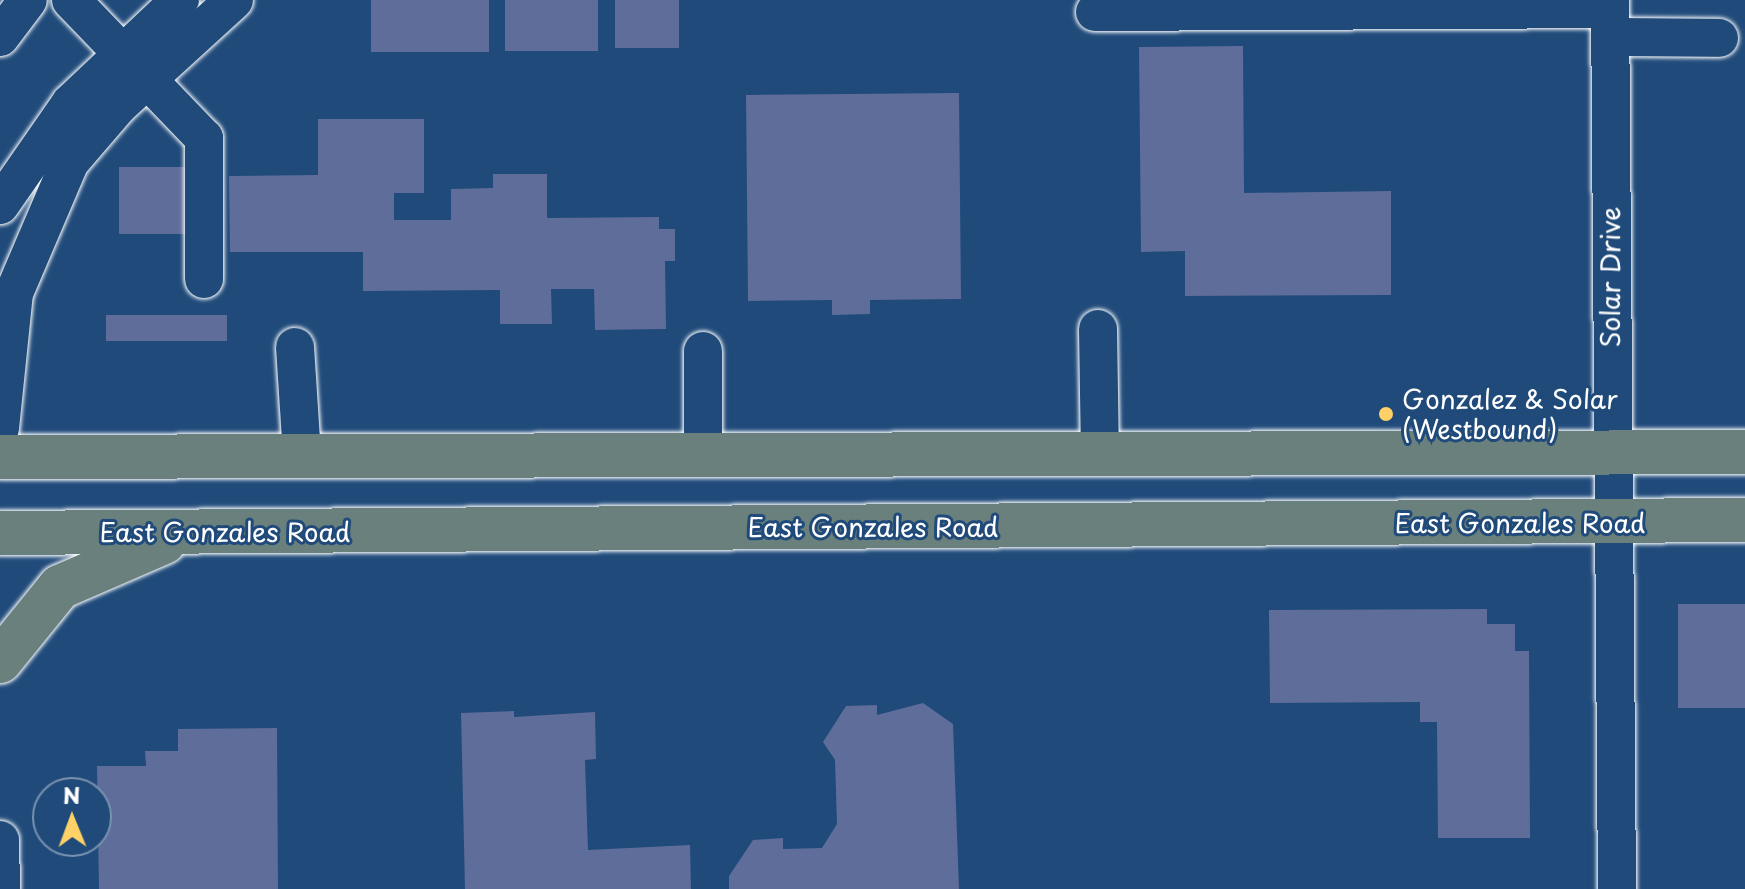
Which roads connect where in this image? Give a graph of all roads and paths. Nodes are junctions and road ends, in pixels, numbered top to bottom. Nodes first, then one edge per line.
1 (28, 0) edge
2 (71, 0) edge
3 (180, 0) edge
4 (234, 0) edge
5 (1095, 12) dead end
6 (1610, 15) edge
7 (0, 37) edge
8 (1719, 38) dead end
9 (134, 69) junction
10 (0, 205) edge
11 (204, 279) dead end
12 (1098, 329) dead end
13 (295, 347) dead end
14 (703, 351) dead end
15 (0, 428) edge
16 (1610, 452) junction
17 (1745, 452) edge
18 (1100, 454) junction
19 (703, 455) junction
20 (302, 456) junction
21 (0, 457) edge
22 (1745, 520) edge
23 (1611, 522) junction
24 (188, 532) junction
25 (0, 533) edge
26 (0, 661) edge
27 (0, 840) edge
28 (1, 889) edge
29 (1617, 889) edge

1 - 7 street
2 - 9 street
3 - 9 street
4 - 9 street
5 - 6 street
6 - 8 street
6 - 16 street, Solar Drive
9 - 10 street
9 - 11 street
9 - 15 street
12 - 18 street
13 - 20 street
14 - 19 street
16 - 17 main road
16 - 18 main road
16 - 23 street, Solar Drive
18 - 19 main road
19 - 20 main road
20 - 21 main road
22 - 23 main road, East Gonzales Road
23 - 24 main road, East Gonzales Road
23 - 29 street, Solar Drive
24 - 25 main road, East Gonzales Road
24 - 26 main road
27 - 28 street

